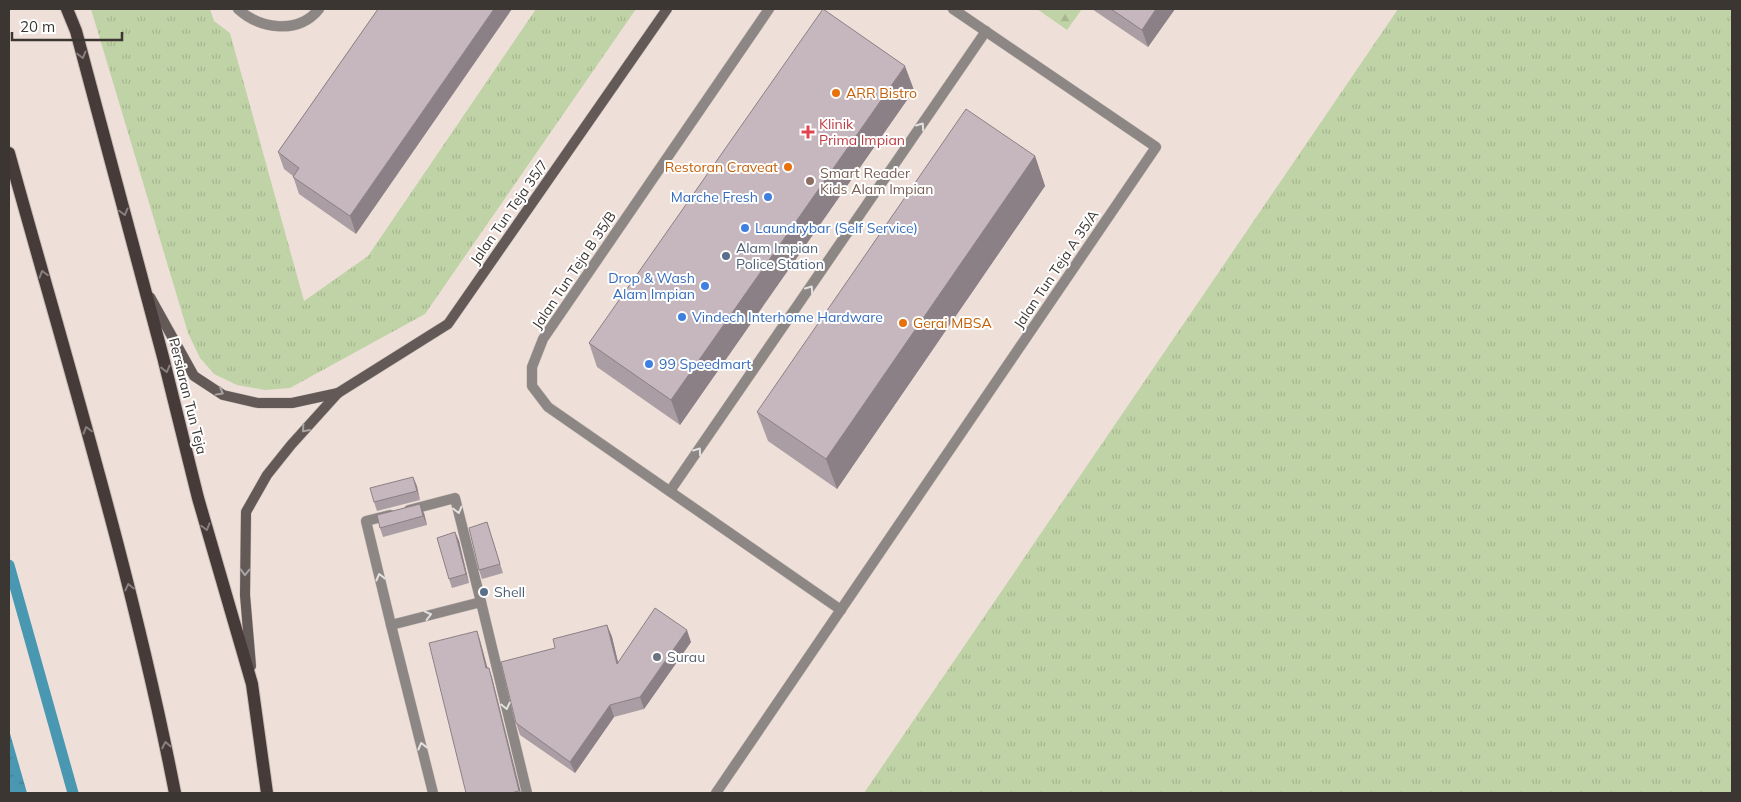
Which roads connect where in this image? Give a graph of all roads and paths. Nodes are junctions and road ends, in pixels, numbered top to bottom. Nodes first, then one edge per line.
1 (67, 9) edge
2 (238, 9) edge
3 (319, 9) edge
4 (667, 9) edge
5 (768, 9) edge
6 (953, 9) edge
7 (986, 31) junction
8 (9, 153) edge
9 (142, 283) junction
10 (338, 393) junction
11 (670, 492) junction
12 (481, 602) junction
13 (841, 610) junction
14 (391, 625) junction
15 (252, 684) junction
16 (175, 793) edge
17 (267, 793) edge
18 (433, 793) edge
19 (527, 793) edge
20 (716, 793) edge

1 -> 9 main road, Persiaran Tun Teja
2 - 3 street
4 - 10 street, Jalan Tun Teja 35/7
5 - 11 street, Jalan Tun Teja B 35/B
6 - 7 street, Jalan Tun Teja A 35/A
11 -> 7 street
7 - 13 street, Jalan Tun Teja A 35/A
16 -> 8 main road
9 -> 10 street
9 -> 15 main road, Persiaran Tun Teja
10 -> 15 street
11 - 13 street, Jalan Tun Teja B 35/B
14 -> 12 street
14 -> 12 street
12 -> 19 street
13 - 20 street
18 -> 14 street
15 - 17 main road, Persiaran Tun Teja

